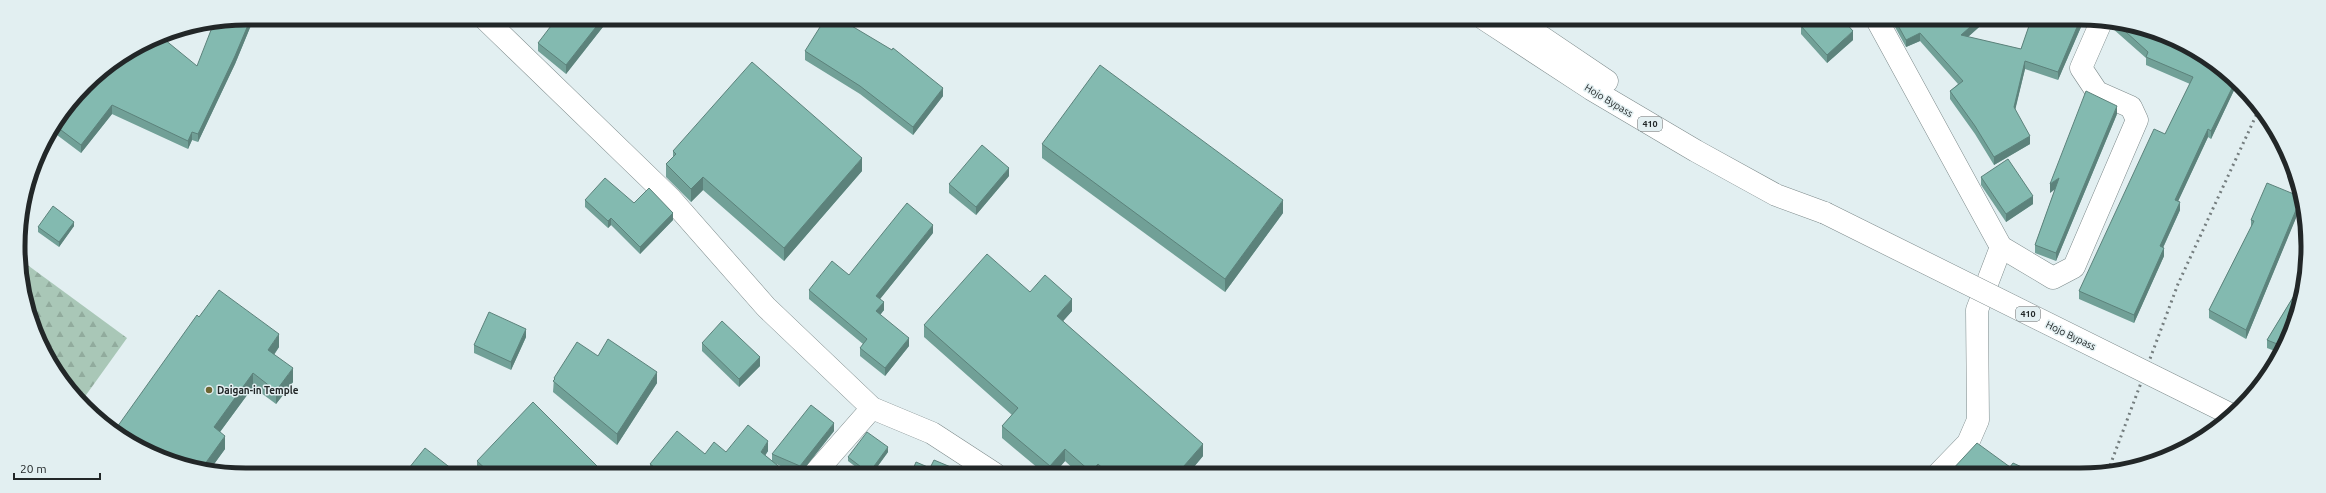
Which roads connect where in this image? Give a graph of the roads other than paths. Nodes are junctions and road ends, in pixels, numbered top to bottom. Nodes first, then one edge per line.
1 (491, 25) edge
2 (1493, 25) edge
3 (1524, 25) edge
4 (1880, 25) edge
5 (2099, 26) edge
6 (1825, 213) junction
7 (2000, 247) junction
8 (872, 408) junction
9 (2227, 412) edge
10 (819, 468) edge
11 (986, 468) edge
12 (1944, 468) edge

1 - 8 main road
2 - 6 main road, Hojo Bypass / 410
3 - 6 main road, Hojo Bypass / 410
4 - 7 main road
5 - 7 main road
6 - 9 main road, Hojo Bypass / 410, bridge
7 - 12 main road
8 - 10 main road
8 - 11 main road

